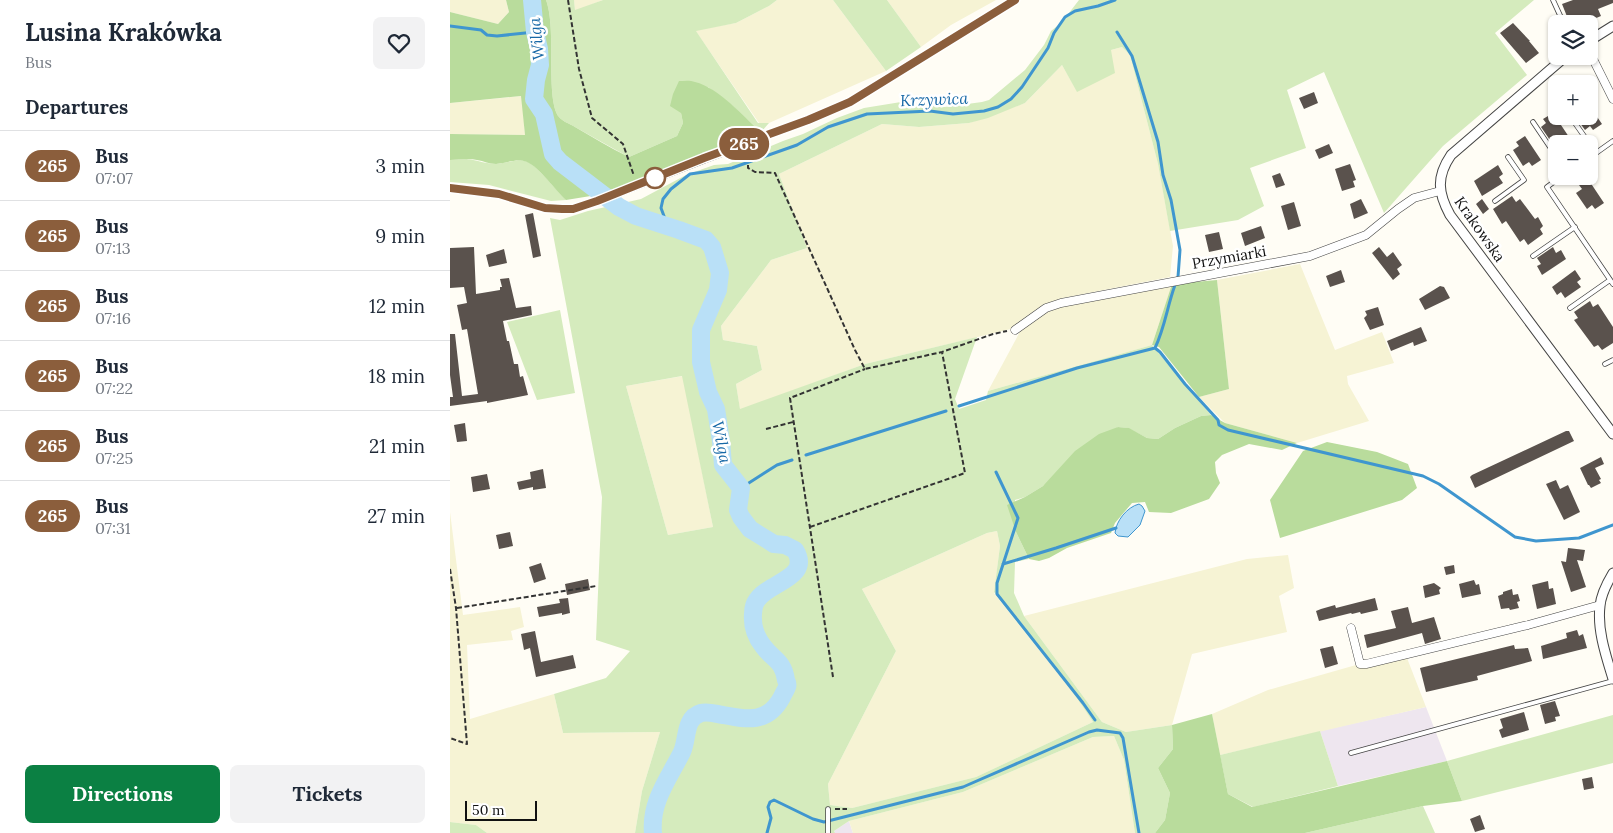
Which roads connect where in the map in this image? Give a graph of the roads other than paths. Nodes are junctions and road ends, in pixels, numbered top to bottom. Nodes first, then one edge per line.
1 (1015, 0) edge
2 (1552, 0) edge
3 (1560, 15) edge
4 (1613, 26) edge
5 (1598, 35) edge
6 (1556, 65) edge
7 (1596, 65) edge
8 (1613, 100) edge
9 (1532, 122) dead end
10 (1613, 141) edge
11 (1548, 145) edge
12 (1598, 152) edge
13 (1508, 157) dead end
14 (1550, 185) edge
15 (450, 188) edge
16 (1440, 191) junction
17 (1495, 201) dead end
18 (1575, 227) junction
19 (1533, 256) dead end
20 (1612, 282) edge
21 (1570, 308) dead end
22 (1015, 330) road end
23 (1613, 360) edge
24 (1605, 364) dead end
25 (1613, 434) edge
26 (1613, 573) edge
27 (1600, 605) junction
28 (1351, 628) dead end
29 (1613, 680) edge
30 (1352, 753) dead end
31 (828, 809) road end
32 (828, 833) edge

1 - 15 street
2 - 3 lane
4 - 5 street
6 - 16 street, Krakowska
7 - 8 street
9 - 11 lane
10 - 12 lane
13 - 17 lane
14 - 18 lane
16 - 22 street, Przymiarki
16 - 25 street, Krakowska
18 - 19 lane
18 - 20 lane
20 - 21 lane
23 - 24 lane
26 - 27 street
27 - 28 street
27 - 29 street
29 - 30 lane
31 - 32 lane

